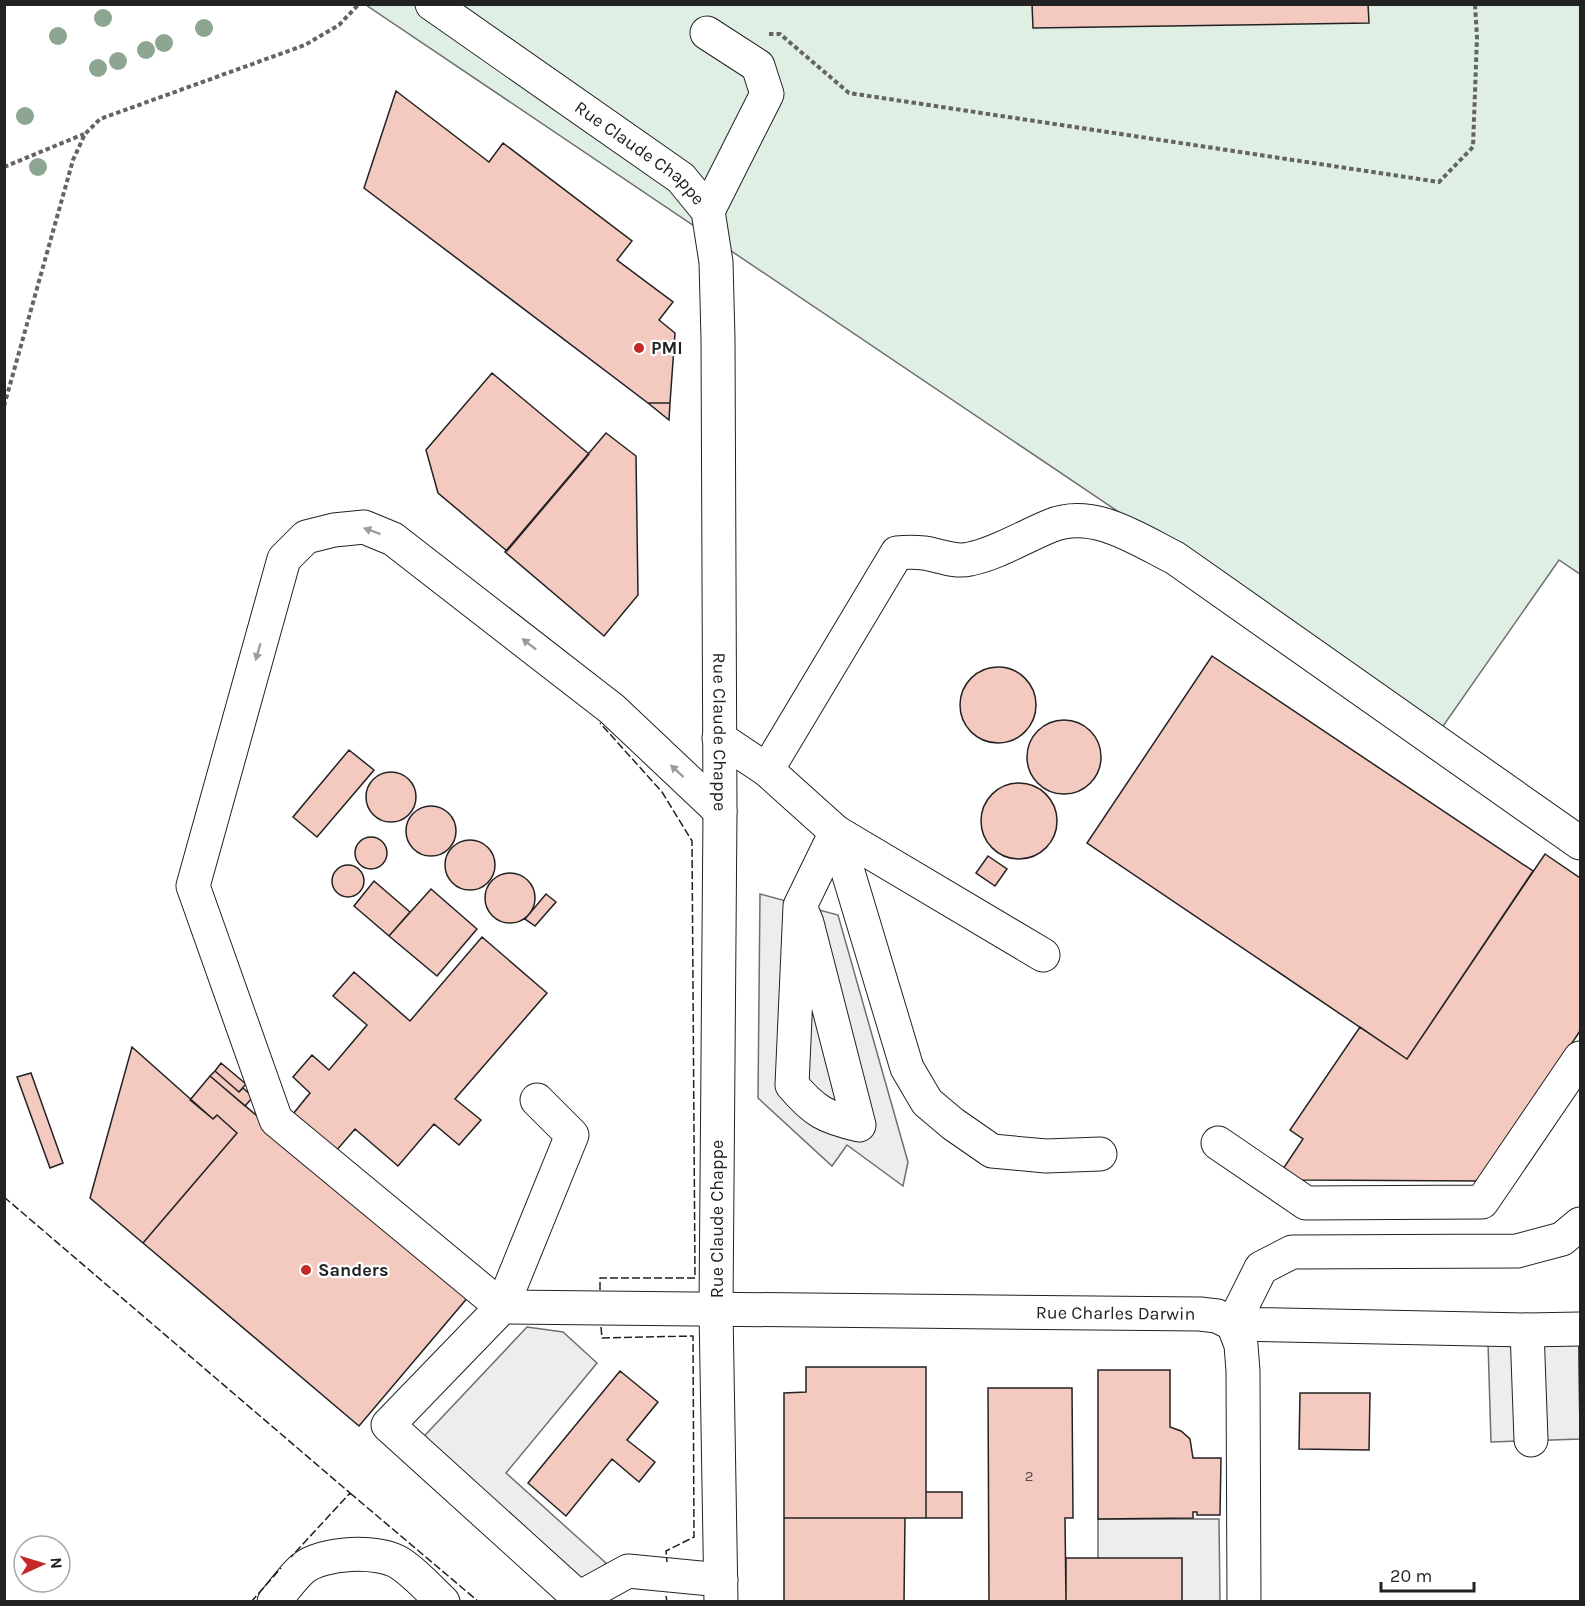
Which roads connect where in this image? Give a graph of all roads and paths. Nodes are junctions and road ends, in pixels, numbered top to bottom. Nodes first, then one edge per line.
1 (359, 4) edge
2 (1475, 4) edge
3 (435, 5) edge
4 (720, 42) joint
5 (85, 134) junction
6 (4, 167) edge
7 (708, 211) junction
8 (4, 406) edge
9 (719, 738) junction
10 (767, 770) junction
11 (720, 811) junction
12 (836, 832) junction
13 (1581, 843) edge
14 (800, 906) junction
15 (1042, 955) dead end
16 (1581, 1058) edge
17 (537, 1100) dead end
18 (1218, 1143) dead end
19 (1100, 1154) dead end
20 (1581, 1224) edge
21 (502, 1306) junction
22 (716, 1310) junction
23 (1233, 1324) junction
24 (1581, 1329) edge
25 (1527, 1330) junction
26 (1531, 1440) dead end
27 (721, 1591) edge
28 (274, 1602) edge
29 (443, 1602) edge
30 (1244, 1602) edge

1 - 5 path
2 - 4 path
3 - 7 street, Rue Claude Chappe
4 - 7 street
5 - 6 path
5 - 8 path
7 - 9 street, Rue Claude Chappe
9 - 10 street
9 - 11 street, Rue Claude Chappe
10 - 12 street
10 - 13 street
11 -> 21 street
11 - 22 street, Rue Claude Chappe
12 - 14 street
12 - 15 street
12 - 19 street
14 - 14 street
16 - 18 street
17 - 21 street
20 - 23 street
21 - 22 street, Rue Charles Darwin
21 - 27 street
22 - 23 street, Rue Charles Darwin
22 - 27 street, Rue Claude Chappe
23 - 25 street, Rue Charles Darwin
23 - 30 street
24 - 25 street, Rue Charles Darwin
25 - 26 street
28 - 29 street

